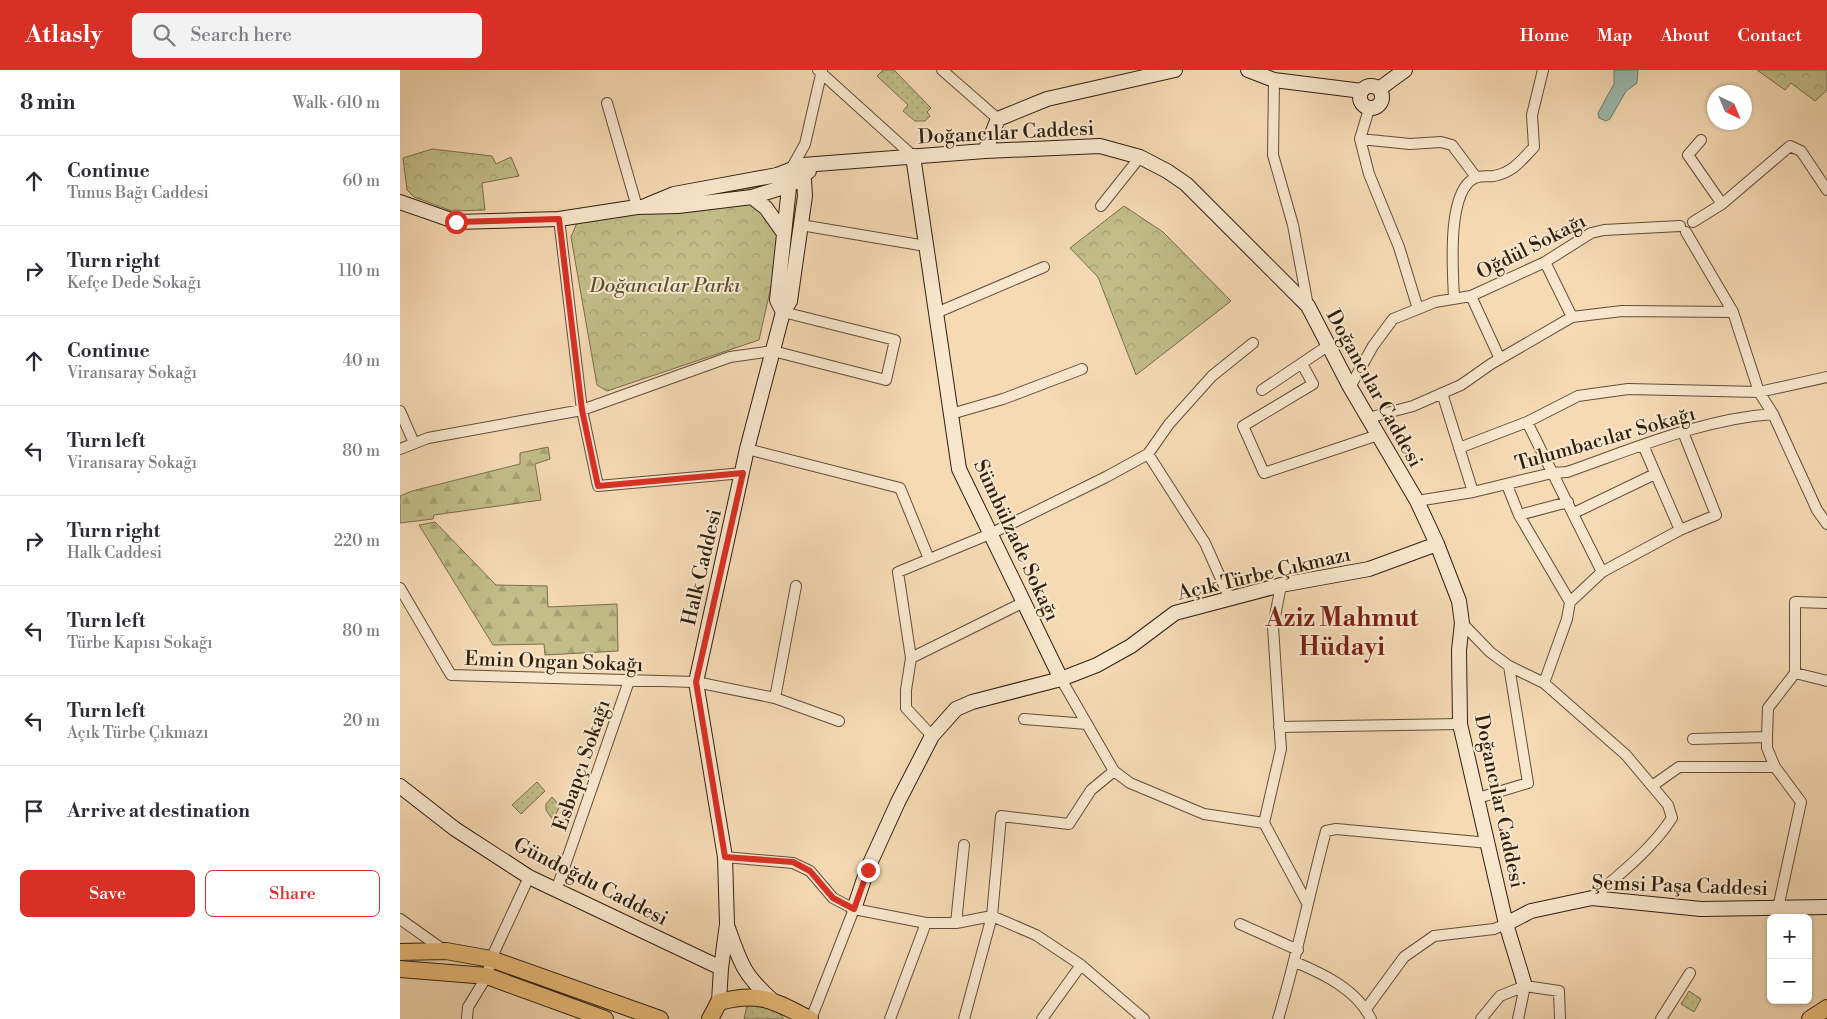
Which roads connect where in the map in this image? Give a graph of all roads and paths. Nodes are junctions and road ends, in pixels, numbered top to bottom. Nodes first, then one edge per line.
1 (942, 70) edge
2 (1174, 70) edge
3 (1248, 70) edge
4 (1405, 70) edge
5 (1543, 70) edge
6 (820, 71) edge
7 (1274, 80) junction
8 (1380, 89) junction
9 (1362, 91) junction
10 (607, 103) dead end
11 (1369, 109) junction
12 (998, 119) junction
13 (1360, 140) junction
14 (1701, 140) dead end
15 (985, 151) junction
16 (913, 156) junction
17 (1140, 157) junction
18 (797, 174) junction
19 (1476, 177) junction
20 (1827, 190) edge
21 (752, 197) junction
22 (400, 202) edge
23 (1722, 204) junction
24 (641, 206) junction
25 (1101, 206) dead end
26 (559, 219) junction
27 (801, 225) junction
28 (1683, 229) junction
29 (783, 232) junction
30 (926, 246) junction
31 (1545, 262) junction
32 (1044, 267) dead end
33 (1471, 296) junction
34 (1454, 299) junction
35 (1308, 306) junction
36 (1418, 309) junction
37 (783, 312) junction
38 (1732, 312) junction
39 (936, 313) junction
40 (1572, 317) junction
41 (1253, 343) dead end
42 (1329, 345) junction
43 (773, 351) junction
44 (1500, 359) junction
45 (1302, 364) junction
46 (1082, 369) dead end
47 (1827, 377) edge
48 (1350, 387) junction
49 (1262, 390) dead end
50 (1759, 392) junction
51 (1442, 393) junction
52 (582, 410) junction
53 (400, 411) edge
54 (951, 414) junction
55 (1773, 414) junction
56 (1368, 418) junction
57 (1527, 422) junction
58 (1682, 432) junction
59 (1378, 435) junction
60 (414, 443) junction
61 (1643, 445) junction
62 (400, 448) edge
63 (1460, 448) junction
64 (747, 449) junction
65 (1148, 454) junction
66 (1552, 472) junction
67 (743, 473) junction
68 (1655, 474) junction
69 (1507, 485) junction
70 (1473, 492) junction
71 (1416, 501) junction
72 (1568, 502) junction
73 (1574, 513) junction
74 (1519, 515) junction
75 (1827, 524) edge
76 (1680, 530) junction
77 (990, 534) junction
78 (1436, 544) junction
79 (929, 559) junction
80 (1602, 572) junction
81 (796, 586) dead end
82 (1281, 586) junction
83 (400, 588) edge
84 (1230, 599) junction
85 (1024, 602) junction
86 (1570, 602) junction
87 (1827, 603) edge
88 (1462, 623) junction
89 (911, 658) junction
90 (1509, 666) junction
91 (1794, 673) junction
92 (1061, 679) junction
93 (629, 681) junction
94 (1827, 681) edge
95 (696, 682) junction
96 (1544, 683) junction
97 (775, 698) junction
98 (1024, 718) dead end
99 (839, 721) dead end
100 (1087, 724) junction
101 (1460, 724) junction
102 (1279, 727) junction
103 (932, 736) junction
104 (1767, 737) junction
105 (1693, 739) dead end
106 (1774, 767) junction
107 (1114, 771) junction
108 (400, 786) edge
109 (1652, 786) junction
110 (1478, 798) junction
111 (1264, 823) junction
112 (1489, 843) junction
113 (964, 845) dead end
114 (725, 857) junction
115 (529, 876) junction
116 (557, 888) junction
117 (1592, 898) junction
118 (1307, 903) junction
119 (1827, 907) edge
120 (1778, 908) junction
121 (854, 909) junction
122 (992, 916) junction
123 (400, 919) edge
124 (926, 923) junction
125 (727, 924) junction
126 (956, 924) junction
127 (1240, 924) dead end
128 (1506, 924) junction
129 (1298, 950) junction
130 (446, 951) junction
131 (400, 952) edge
132 (491, 959) junction
133 (1295, 962) junction
134 (1080, 965) junction
135 (721, 968) junction
136 (400, 969) edge
137 (1690, 973) dead end
138 (486, 976) junction
139 (1525, 986) junction
140 (719, 1002) junction
141 (774, 1002) junction
142 (1827, 1008) edge
143 (1369, 1014) edge
144 (467, 1019) edge
145 (605, 1019) edge
146 (660, 1019) edge
147 (710, 1019) edge
148 (790, 1019) edge
149 (810, 1019) edge
150 (890, 1019) edge
151 (964, 1019) edge
152 (1042, 1019) edge
153 (1144, 1019) edge
154 (1278, 1019) edge
155 (1481, 1019) edge
156 (1518, 1019) edge
157 (1560, 1019) edge
158 (1661, 1019) edge
159 (1810, 1019) edge

1 - 12 street
2 - 12 street
3 - 7 street
4 - 8 street
5 - 19 street
6 - 16 street
6 - 18 street
7 - 9 street
7 - 35 street
8 - 9 street
8 - 11 street
9 - 11 street
10 - 24 street
11 - 13 street
12 - 15 street
13 - 19 street
13 - 36 street
14 - 23 street
15 - 16 street, Doğancılar Caddesi
15 - 17 street, Doğancılar Caddesi
16 - 18 street, Doğancılar Caddesi
16 - 30 street, Sümbülzade Sokağı
17 - 25 street
17 - 35 street, Doğancılar Caddesi
18 - 21 street
18 - 24 street
18 - 27 street, Halk Caddesi
18 - 29 street
19 - 34 street
20 - 23 street
21 - 24 street
21 - 29 street
22 - 26 street
23 - 28 street, Oğdül Sokağı
24 - 26 street
26 - 52 street
27 - 29 street
27 - 30 street
27 - 37 street, Halk Caddesi
28 - 31 street, Oğdül Sokağı
28 - 38 street
29 - 37 street
30 - 39 street, Sümbülzade Sokağı
31 - 33 street, Oğdül Sokağı
31 - 40 street
32 - 39 street
33 - 34 street, Oğdül Sokağı
33 - 44 street
34 - 36 street, Oğdül Sokağı
35 - 42 street, Doğancılar Caddesi
36 - 48 street, Oğdül Sokağı
37 - 43 street, Halk Caddesi
37 - 43 street
38 - 40 street
38 - 50 street
39 - 54 street, Sümbülzade Sokağı
40 - 44 street
41 - 65 street
42 - 45 street
42 - 48 street, Doğancılar Caddesi
43 - 52 street
43 - 64 street, Halk Caddesi
44 - 51 street
45 - 49 street
45 - 59 street
46 - 54 street
47 - 50 street
48 - 56 street, Doğancılar Caddesi
50 - 55 street
50 - 57 street
51 - 56 street
51 - 63 street
52 - 60 street
52 - 67 street
53 - 60 street
54 - 77 street, Sümbülzade Sokağı
55 - 58 street, Tulumbacılar Sokağı
55 - 75 street
56 - 59 street, Doğancılar Caddesi
57 - 63 street
57 - 66 street
58 - 61 street, Tulumbacılar Sokağı
58 - 76 street
59 - 71 street, Doğancılar Caddesi
60 - 62 street
61 - 66 street, Tulumbacılar Sokağı
61 - 68 street
63 - 70 street
64 - 67 street, Halk Caddesi
64 - 79 street
65 - 77 street
65 - 84 street
66 - 69 street, Tulumbacılar Sokağı
66 - 72 street
67 - 95 street, Halk Caddesi
68 - 73 street
68 - 76 street
69 - 70 street, Tulumbacılar Sokağı
69 - 74 street
70 - 71 street, Tulumbacılar Sokağı
71 - 78 street, Doğancılar Caddesi
72 - 73 street
72 - 74 street
73 - 80 street
74 - 86 street
76 - 80 street
77 - 79 street
77 - 85 street, Sümbülzade Sokağı
78 - 82 street, Açık Türbe Çıkmazı
78 - 88 street, Doğancılar Caddesi
79 - 89 street
80 - 86 street
81 - 97 street
82 - 84 street, Açık Türbe Çıkmazı
82 - 102 street
83 - 93 street, Emin Ongan Sokağı
84 - 92 street, Açık Türbe Çıkmazı
85 - 89 street
85 - 92 street, Sümbülzade Sokağı
86 - 96 street
87 - 91 street
88 - 90 street
88 - 101 street, Doğancılar Caddesi
89 - 103 street
90 - 96 street
90 - 110 street
91 - 94 street
91 - 104 street
92 - 100 street
92 - 103 street, Açık Türbe Çıkmazı
93 - 95 street, Emin Ongan Sokağı
93 - 116 street, Esbapçı Sokağı
95 - 97 street, Emin Ongan Sokağı
95 - 114 street, Halk Caddesi
96 - 109 street
97 - 99 street, Emin Ongan Sokağı
98 - 100 street
100 - 107 street
101 - 102 street
101 - 110 street, Doğancılar Caddesi
102 - 111 street
103 - 121 street, Açık Türbe Çıkmazı
104 - 105 street
104 - 106 street
106 - 109 street
106 - 120 street
107 - 111 street
107 - 122 street
108 - 115 street, Gündoğdu Caddesi
109 - 117 street
110 - 112 street, Doğancılar Caddesi
111 - 118 street
112 - 118 street
112 - 128 street, Doğancılar Caddesi
113 - 126 street
114 - 121 street
114 - 125 street, Halk Caddesi
115 - 116 street, Gündoğdu Caddesi
115 - 132 street
116 - 135 street, Gündoğdu Caddesi
117 - 120 street, Şemsi Paşa Caddesi
117 - 128 street, Şemsi Paşa Caddesi
118 - 129 street
119 - 120 street, Şemsi Paşa Caddesi
121 - 124 street
121 - 149 street
122 - 126 street
122 - 134 street
122 - 151 street
123 - 130 street
124 - 126 street
124 - 150 street
125 - 135 street, Halk Caddesi
125 - 141 street, Halk Caddesi
127 - 129 street
128 - 139 street, Doğancılar Caddesi
128 - 143 street
129 - 133 street
130 - 131 main road
130 - 132 main road
132 - 138 street
132 - 146 main road
133 - 143 street
133 - 154 street
134 - 152 street
134 - 153 street
135 - 140 street, Halk Caddesi
136 - 138 main road
137 - 158 street
138 - 144 street
138 - 145 main road
139 - 155 street
139 - 156 street, Doğancılar Caddesi
139 - 157 street
140 - 141 main road
140 - 147 main road
141 - 148 main road
141 - 149 main road
142 - 159 main road

